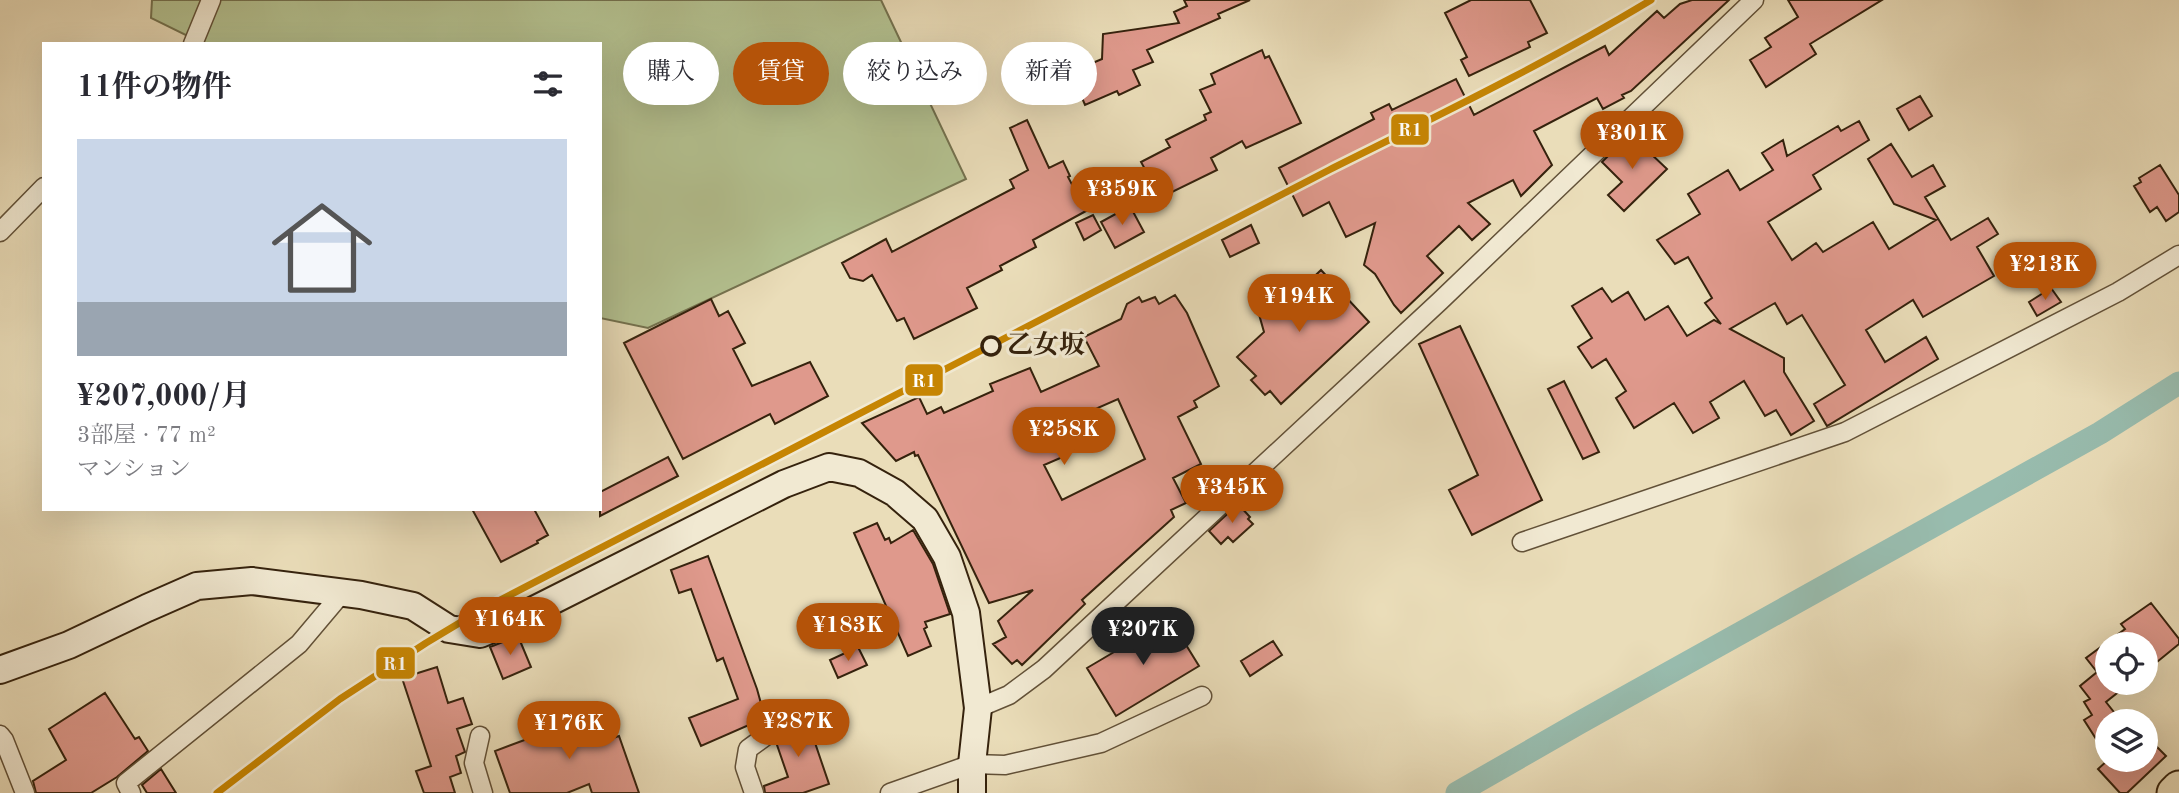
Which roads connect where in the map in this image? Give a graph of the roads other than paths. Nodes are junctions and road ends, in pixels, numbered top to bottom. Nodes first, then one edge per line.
1 (211, 0) edge
2 (1754, 0) edge
3 (194, 42) edge
4 (42, 189) edge
5 (0, 232) edge
6 (2179, 255) edge
7 (1522, 542) dead end
8 (342, 593) junction
9 (0, 670) edge
10 (1202, 696) dead end
11 (978, 708) junction
12 (774, 730) dead end
13 (0, 735) edge
14 (480, 736) dead end
15 (972, 764) junction
16 (2179, 788) edge
17 (25, 793) edge
18 (131, 793) edge
19 (483, 793) edge
20 (754, 793) edge
21 (890, 793) edge
22 (972, 793) edge
23 (2174, 793) edge

1 - 3 street
2 - 11 street
4 - 5 street
6 - 7 street
8 - 9 street
8 - 11 street
8 - 18 street
10 - 15 street
11 - 15 street
12 - 20 street
13 - 17 street
14 - 19 street
15 - 21 street
15 - 22 street
16 - 23 highway

